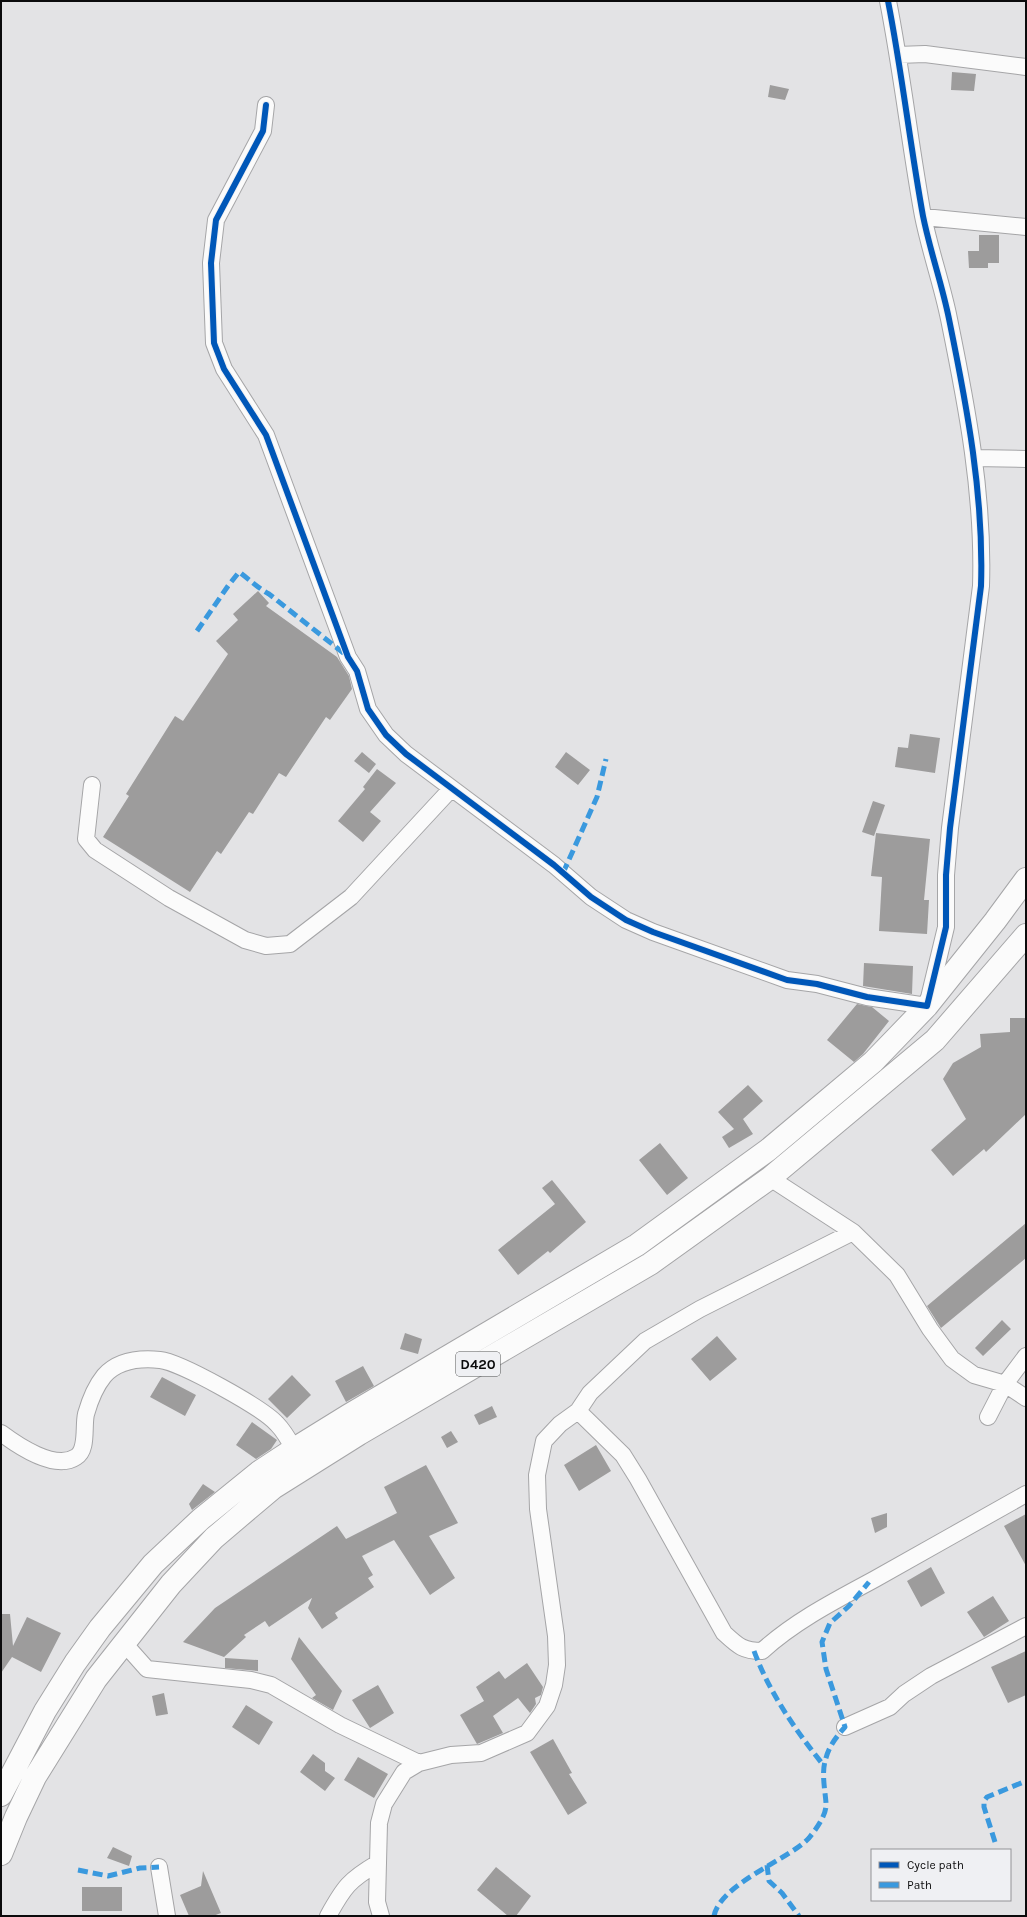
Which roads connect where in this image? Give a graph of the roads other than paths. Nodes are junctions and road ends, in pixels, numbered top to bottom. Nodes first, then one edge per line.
1 (888, 1) edge
2 (898, 55) junction
3 (1026, 67) edge
4 (266, 105) dead end
5 (924, 217) junction
6 (1026, 227) edge
7 (974, 458) junction
8 (1026, 459) edge
9 (92, 785) dead end
10 (451, 789) junction
11 (1026, 879) edge
12 (1026, 935) edge
13 (927, 1006) junction
14 (770, 1178) junction
15 (853, 1232) junction
16 (1026, 1356) edge
17 (1005, 1384) junction
18 (1026, 1398) edge
19 (578, 1411) junction
20 (988, 1417) dead end
21 (1, 1434) edge
22 (294, 1449) junction
23 (1026, 1494) edge
24 (1026, 1626) edge
25 (123, 1642) junction
26 (845, 1727) dead end
27 (419, 1763) junction
28 (6, 1770) edge
29 (1, 1795) edge
30 (1, 1854) edge
31 (378, 1863) junction
32 (159, 1867) dead end
33 (168, 1916) edge
34 (328, 1916) edge
35 (381, 1916) edge

1 - 2 street
2 - 3 street
2 - 5 street
4 - 10 street
5 - 6 street
5 - 7 street
7 - 8 street
7 - 13 street
9 - 10 street
10 - 13 street
11 - 13 highway, D420
12 - 14 highway, D420
13 - 22 highway, D420
14 - 15 street
14 - 25 highway, D420
15 - 17 street
15 - 19 street
16 - 17 street
17 - 18 street
17 - 20 street
19 - 23 street
19 - 27 street
21 - 22 street
22 - 28 highway, D420
24 - 26 street
25 - 27 street
25 - 30 highway, D420
27 - 31 street
28 - 29 highway, D420
31 - 34 street
31 - 35 street
32 - 33 street

